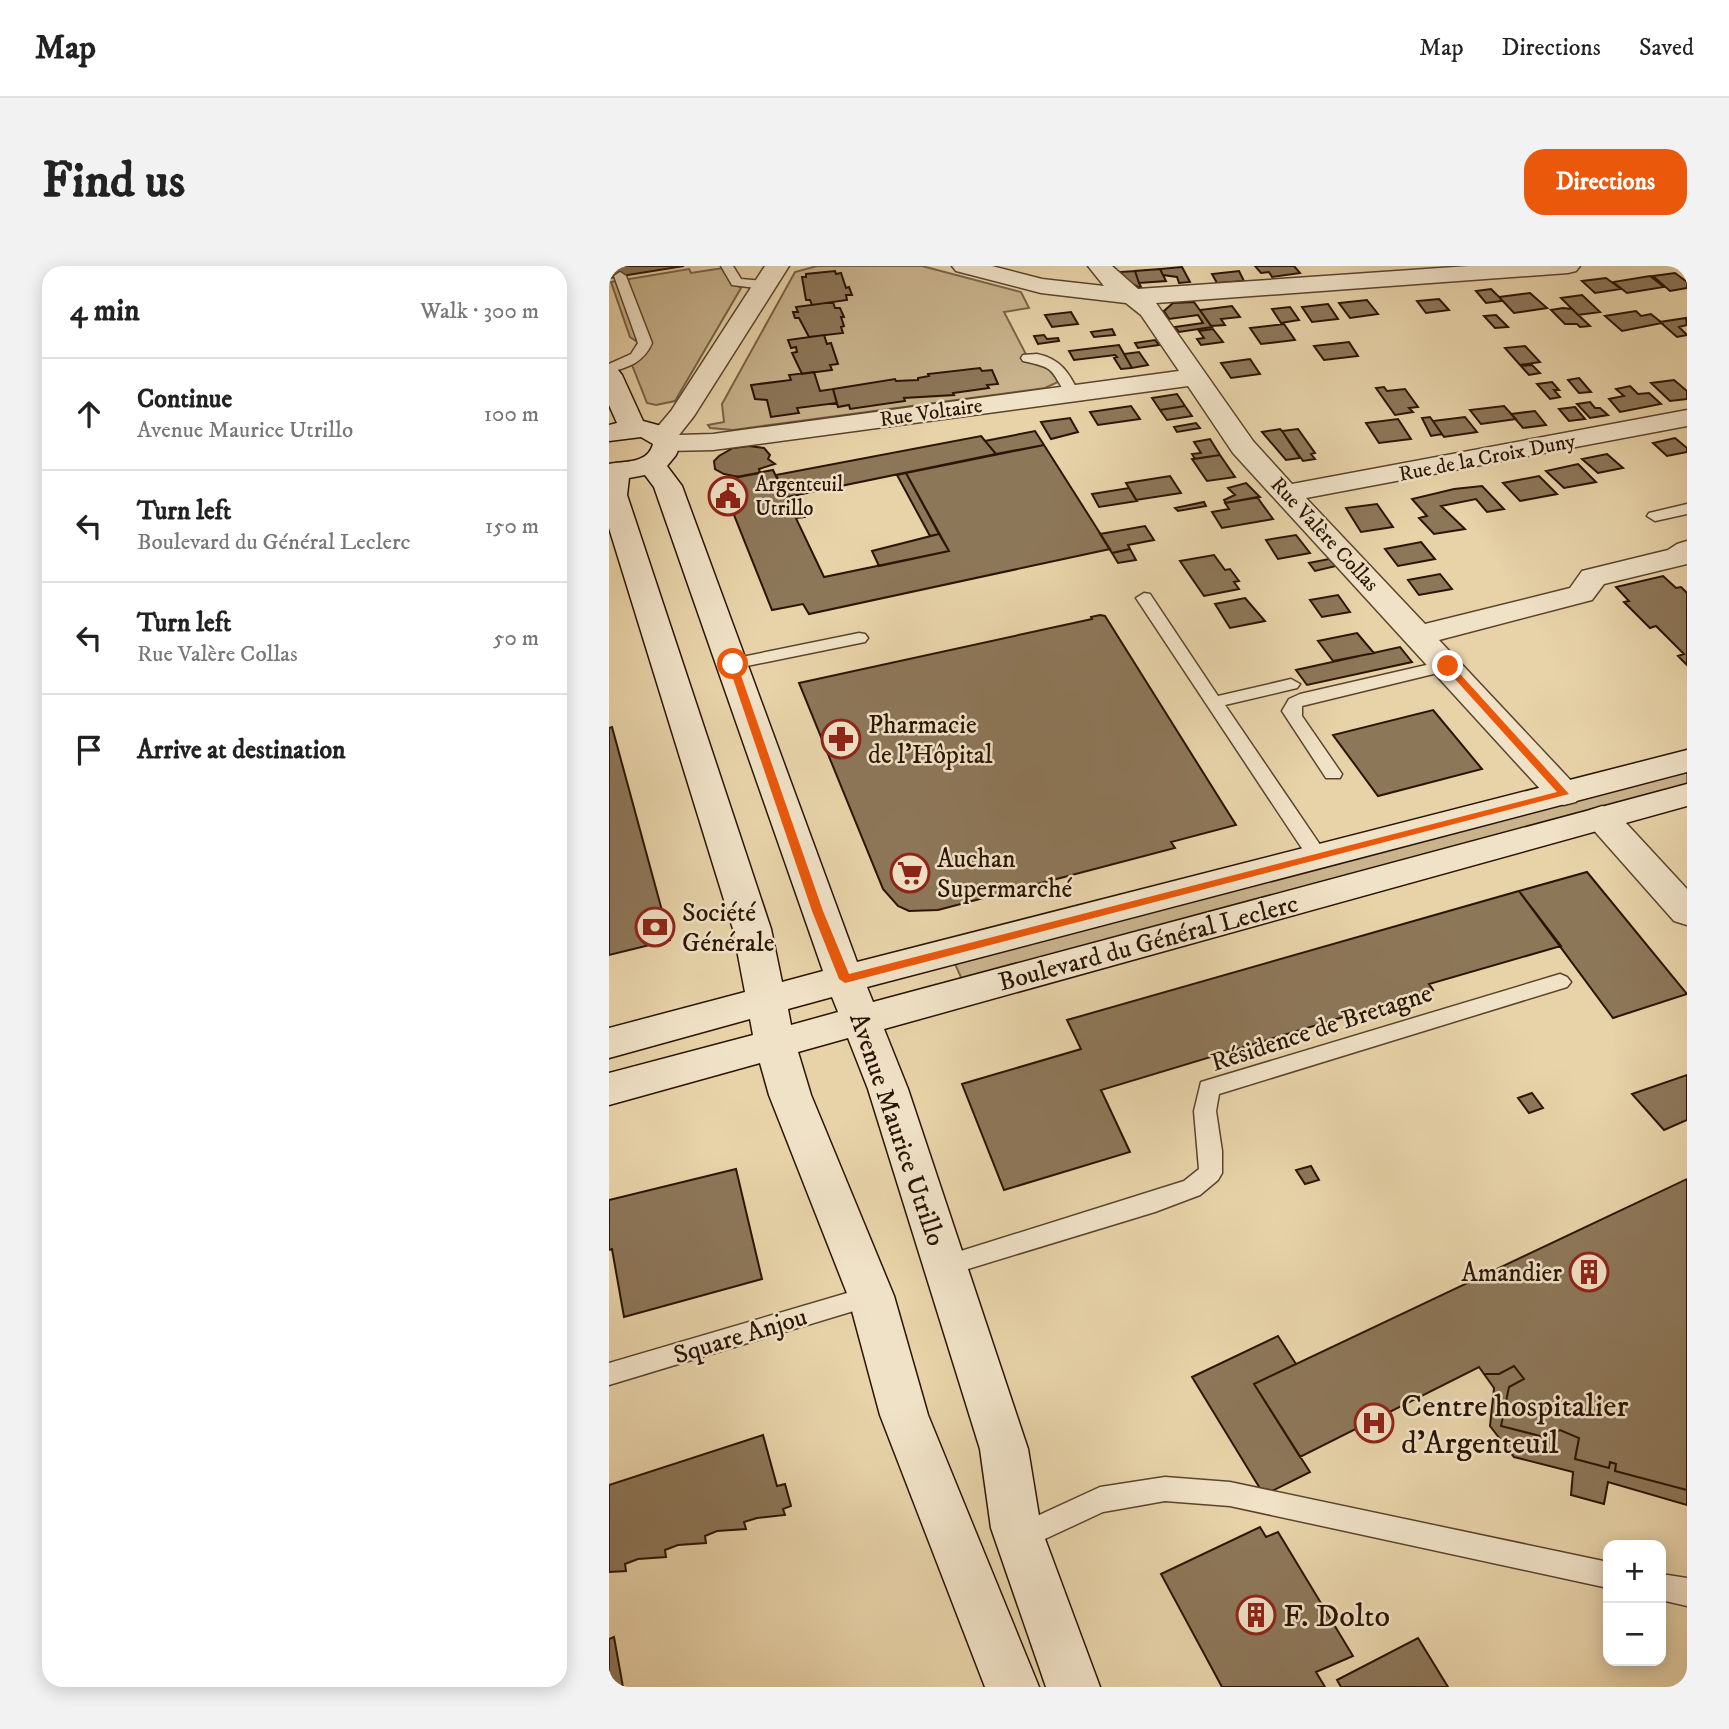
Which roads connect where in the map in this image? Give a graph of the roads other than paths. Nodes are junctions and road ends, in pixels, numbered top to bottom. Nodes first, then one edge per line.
1 (727, 266) edge
2 (741, 266) edge
3 (964, 266) edge
4 (1100, 266) edge
5 (1568, 266) edge
6 (620, 276) dead end
7 (770, 277) edge
8 (1134, 297) junction
9 (1028, 358) dead end
10 (609, 368) edge
11 (609, 375) edge
12 (1195, 377) junction
13 (1072, 393) junction
14 (1687, 418) edge
15 (621, 431) edge
16 (660, 448) junction
17 (612, 471) edge
18 (1287, 493) junction
19 (1687, 509) edge
20 (1655, 516) dead end
21 (1687, 550) edge
22 (1144, 598) dead end
23 (1420, 635) junction
24 (859, 638) dead end
25 (733, 664) junction
26 (1448, 666) junction
27 (1291, 684) dead end
28 (1214, 702) junction
29 (1687, 761) edge
30 (1333, 774) dead end
31 (1564, 794) junction
32 (1687, 795) edge
33 (1602, 818) junction
34 (1318, 857) junction
35 (1687, 912) edge
36 (845, 979) junction
37 (1560, 982) dead end
38 (862, 1021) junction
39 (771, 1022) junction
40 (609, 1043) edge
41 (609, 1089) edge
42 (945, 1266) junction
43 (871, 1296) junction
44 (609, 1374) edge
45 (1019, 1538) junction
46 (1603, 1574) edge
47 (1666, 1588) edge
48 (1687, 1592) edge
49 (1012, 1687) edge
50 (1073, 1687) edge

1 - 7 lane
2 - 7 lane
3 - 8 street
4 - 8 street, Rue Valère Collas
5 - 8 street
6 - 10 lane
7 - 16 street
8 - 12 street, Rue Valère Collas
9 - 13 lane
11 - 15 street
12 - 13 street, Rue Voltaire
12 - 18 street, Rue Valère Collas
13 - 16 street, Rue Voltaire
14 - 18 street, Rue de la Croix Duny
15 - 16 street
16 - 17 street
16 - 25 street, Avenue Maurice Utrillo
17 - 39 street
18 - 23 street, Rue Valère Collas
19 - 20 lane
21 - 23 street
22 - 28 lane
23 - 26 street, Rue Valère Collas
24 - 25 lane
25 - 36 street, Avenue Maurice Utrillo
26 - 30 lane
26 - 31 street, Rue Valère Collas
27 - 28 lane
28 - 34 lane
29 - 31 street, Boulevard du Général Leclerc
31 - 34 street, Boulevard du Général Leclerc
32 - 33 street, Boulevard du Général Leclerc
33 - 35 street
33 - 38 street, Boulevard du Général Leclerc
34 - 36 street, Boulevard du Général Leclerc
36 - 38 street, Avenue Maurice Utrillo
36 - 39 street, Boulevard du Général Leclerc
37 - 42 lane, Résidence de Bretagne
38 - 39 street, Boulevard du Général Leclerc
38 - 42 street, Avenue Maurice Utrillo
39 - 40 street, Boulevard du Général Leclerc
39 - 41 street, Boulevard du Général Leclerc
39 - 43 street
42 - 45 street, Avenue Maurice Utrillo
43 - 44 lane, Square Anjou
43 - 49 street
45 - 46 lane
45 - 50 street, Avenue Maurice Utrillo
47 - 48 lane

